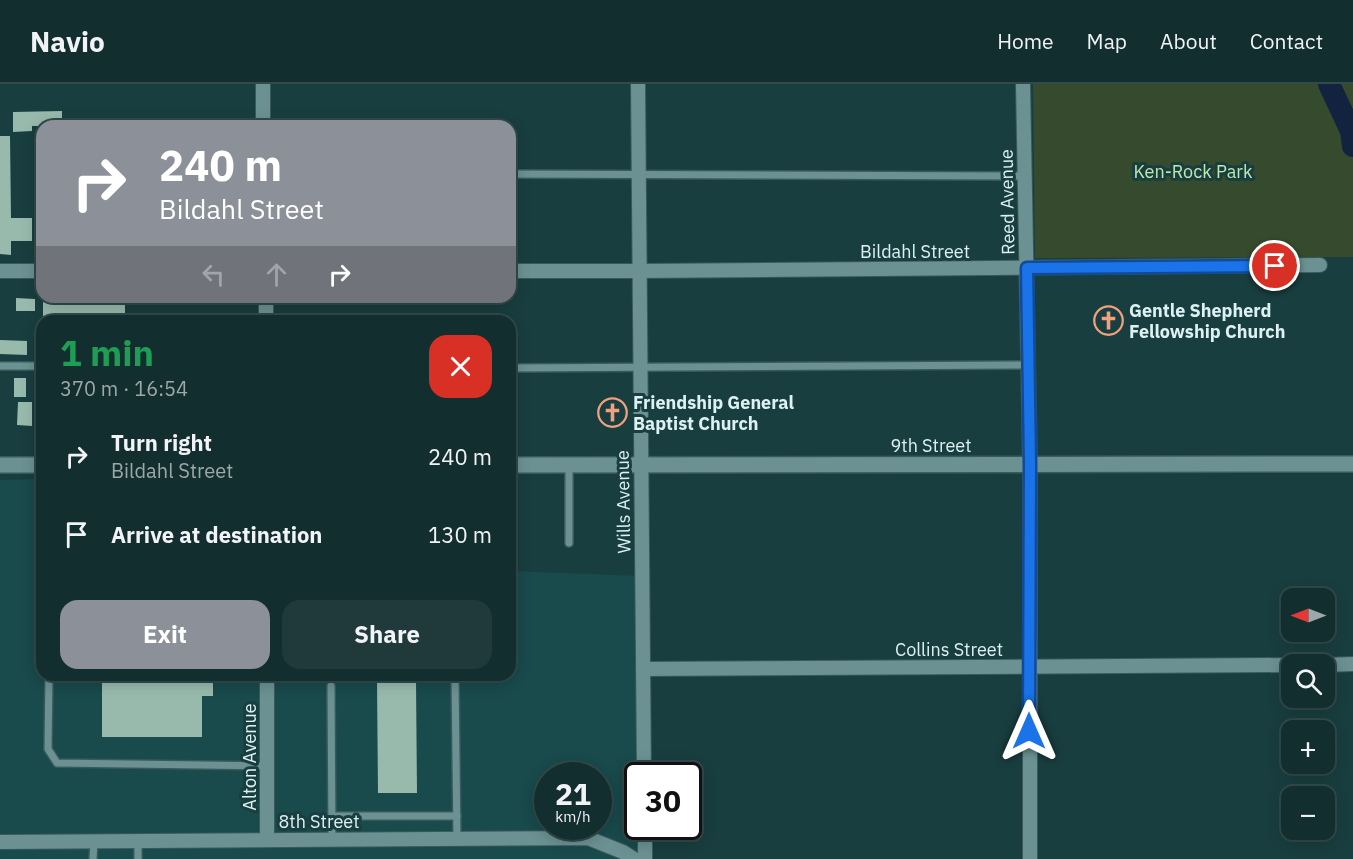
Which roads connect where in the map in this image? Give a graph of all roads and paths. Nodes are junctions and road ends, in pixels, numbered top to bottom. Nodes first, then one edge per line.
1 (263, 84) edge
2 (638, 84) edge
3 (1023, 84) edge
4 (263, 120) edge
5 (516, 174) edge
6 (638, 174) junction
7 (1025, 176) junction
8 (1320, 265) dead end
9 (1027, 268) junction
10 (0, 271) edge
11 (36, 271) edge
12 (516, 271) edge
13 (639, 272) junction
14 (1029, 365) junction
15 (0, 366) edge
16 (36, 366) edge
17 (640, 367) junction
18 (516, 368) edge
19 (641, 464) junction
20 (1030, 464) junction
21 (1353, 464) edge
22 (0, 465) edge
23 (36, 465) edge
24 (516, 465) edge
25 (569, 465) junction
26 (569, 543) dead end
27 (1353, 664) edge
28 (1281, 665) edge
29 (1335, 665) edge
30 (1029, 667) junction
31 (643, 669) junction
32 (49, 681) edge
33 (267, 681) edge
34 (455, 681) edge
35 (331, 686) dead end
36 (644, 762) edge
37 (267, 766) junction
38 (332, 816) junction
39 (457, 816) junction
40 (332, 839) junction
41 (457, 839) junction
42 (267, 840) junction
43 (645, 840) edge
44 (94, 841) junction
45 (138, 841) junction
46 (0, 842) edge
47 (625, 857) edge
48 (93, 859) edge
49 (138, 859) edge
50 (645, 859) edge
51 (1030, 859) edge

1 - 4 street
2 - 6 street, Wills Avenue
3 - 7 street, Reed Avenue
5 - 6 lane
6 - 7 lane
6 - 13 street, Wills Avenue
7 - 9 street, Reed Avenue
8 - 9 street, Bildahl Street
9 - 13 street, Bildahl Street
9 - 14 street, Reed Avenue
10 - 11 street
12 - 13 street, Bildahl Street
13 - 17 street, Wills Avenue
14 - 17 lane
14 - 20 street, Reed Avenue
15 - 16 lane
17 - 18 lane
17 - 19 street, Wills Avenue
19 - 20 street, 9th Street
19 - 25 street, 9th Street
19 - 31 street, Wills Avenue
20 - 21 street, 9th Street
20 - 30 street, Reed Avenue
22 - 23 street
24 - 25 street, 9th Street
25 - 26 lane
27 - 29 street
28 - 30 street, Collins Street
30 - 31 street, Collins Street
30 - 51 street, Reed Avenue
31 - 36 street, Wills Avenue
32 - 37 lane
33 - 37 street, Alton Avenue
34 - 39 lane
35 - 38 lane
37 - 42 street, Alton Avenue
38 - 39 lane
38 - 40 lane
39 - 41 lane
40 - 41 street, 8th Street
40 - 42 street, 8th Street
41 - 47 street, 8th Street
42 - 45 street, 8th Street
43 - 50 street
44 - 45 street, 8th Street
44 - 46 street, 8th Street
44 - 48 lane
45 - 49 lane

